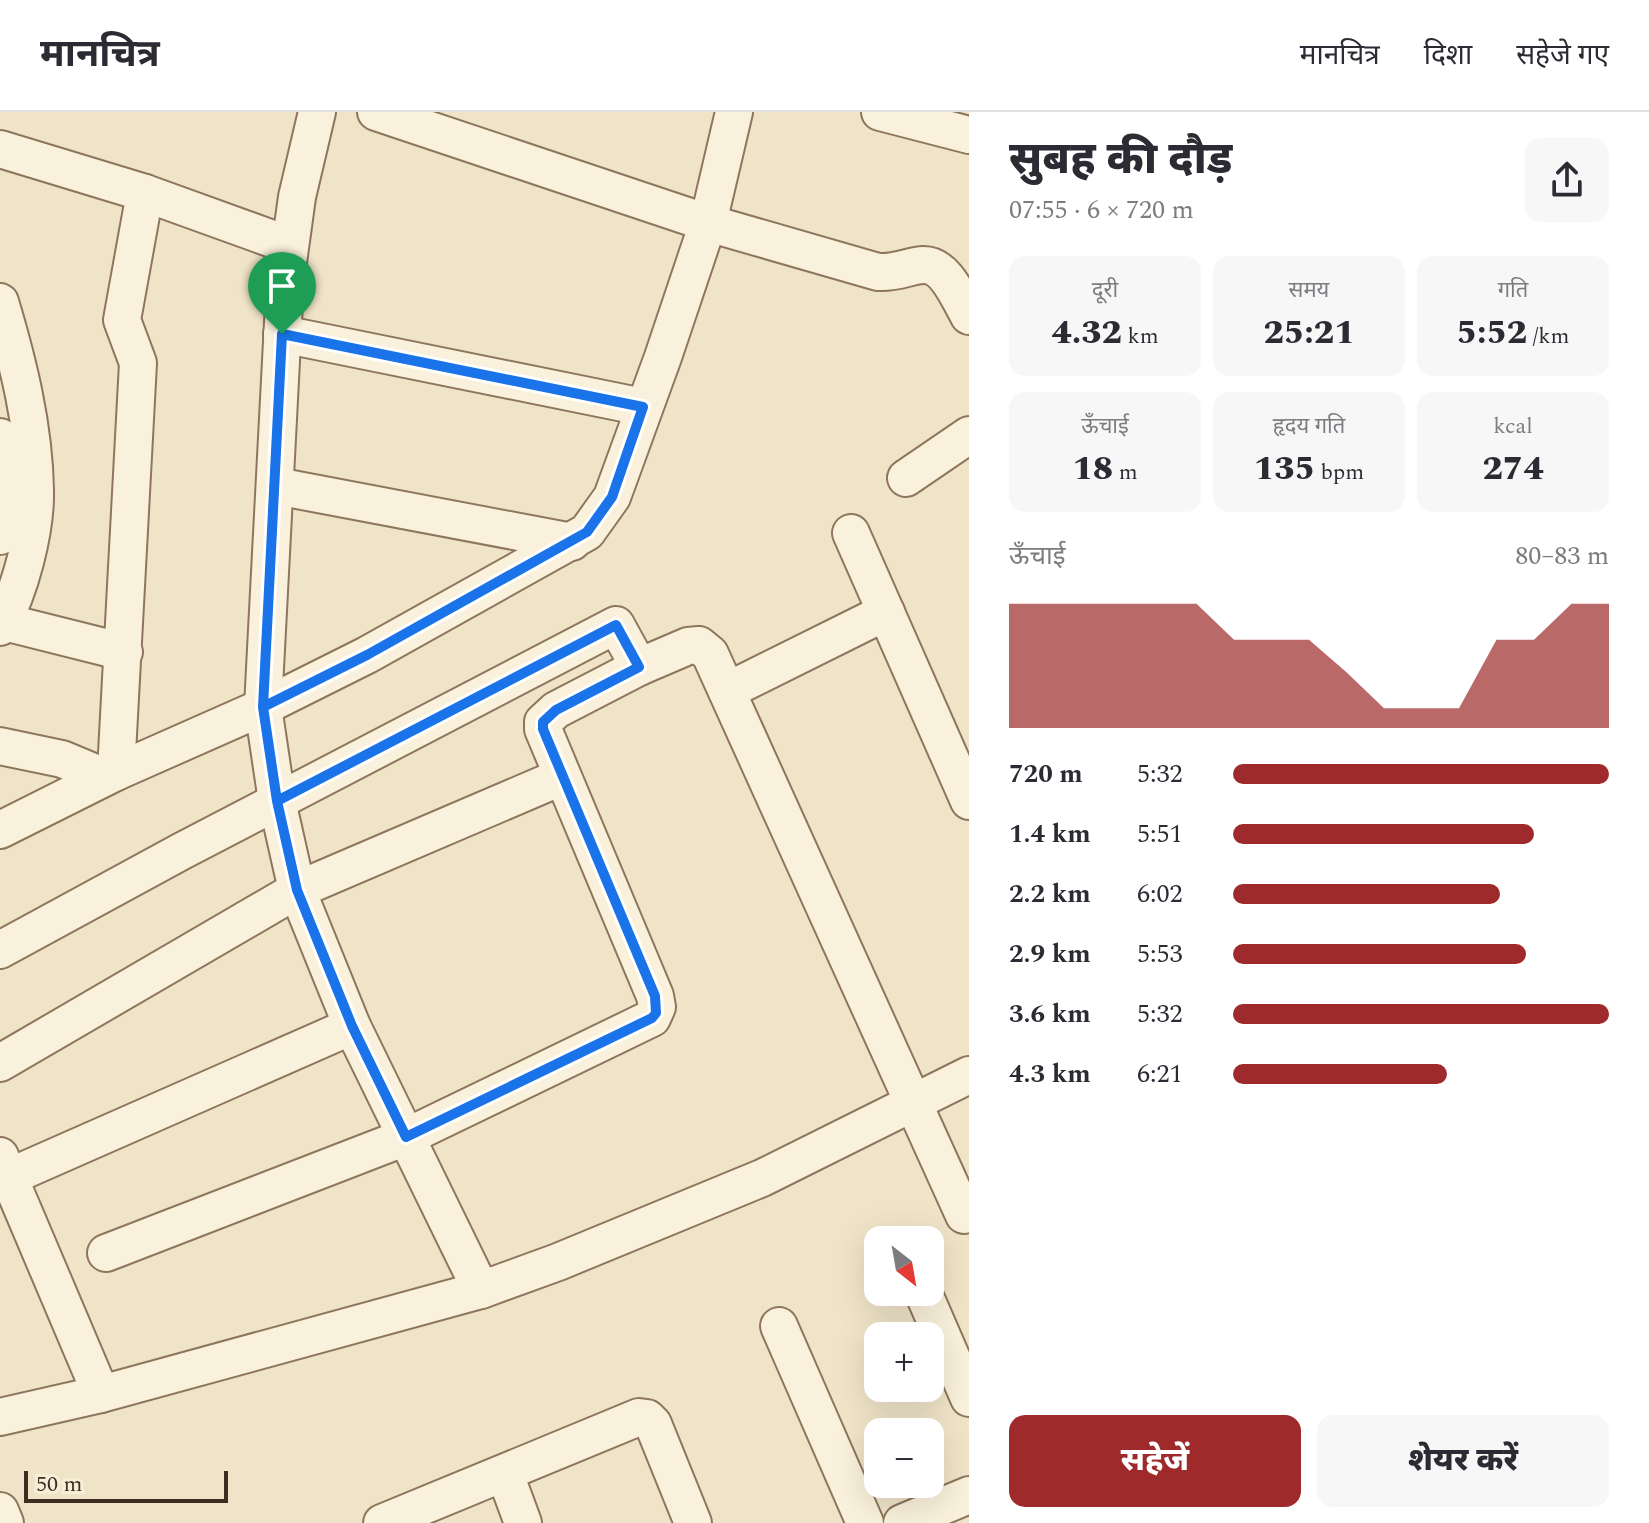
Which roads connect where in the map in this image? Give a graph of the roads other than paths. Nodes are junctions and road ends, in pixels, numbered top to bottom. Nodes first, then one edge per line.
1 (317, 112) edge
2 (376, 112) edge
3 (734, 112) edge
4 (880, 112) edge
5 (969, 135) edge
6 (0, 149) edge
7 (145, 193) junction
8 (708, 223) junction
9 (289, 245) junction
10 (0, 302) edge
11 (969, 316) edge
12 (282, 334) junction
13 (643, 407) junction
14 (0, 437) edge
15 (967, 440) edge
16 (906, 478) dead end
17 (276, 486) junction
18 (15, 489) edge
19 (851, 533) dead end
20 (0, 536) edge
21 (572, 542) junction
22 (886, 612) junction
23 (1, 623) edge
24 (124, 652) junction
25 (639, 667) junction
26 (727, 691) junction
27 (263, 707) junction
28 (0, 746) edge
29 (111, 774) junction
30 (561, 777) junction
31 (277, 801) junction
32 (969, 801) edge
33 (0, 830) edge
34 (297, 890) junction
35 (0, 950) edge
36 (352, 1026) junction
37 (0, 1063) edge
38 (969, 1075) edge
39 (913, 1102) junction
40 (406, 1137) junction
41 (4, 1167) edge
42 (964, 1215) dead end
43 (106, 1253) dead end
44 (481, 1290) junction
45 (929, 1306) edge
46 (779, 1326) dead end
47 (101, 1394) junction
48 (969, 1398) edge
49 (0, 1417) edge
50 (505, 1474) junction
51 (969, 1495) edge
52 (0, 1511) edge
53 (5, 1523) edge
54 (382, 1523) edge
55 (523, 1523) edge
56 (693, 1523) edge
57 (865, 1523) edge
58 (902, 1523) edge

1 - 9 street
2 - 8 street
3 - 8 street
4 - 5 street
6 - 7 street
7 - 9 street
7 - 24 street
8 - 11 street
8 - 13 street
9 - 12 street
10 - 18 street
12 - 13 street
12 - 17 street
13 - 21 street
14 - 18 street
15 - 16 street
17 - 21 street
17 - 27 street
18 - 20 street
18 - 23 street
19 - 22 street
21 - 27 street
22 - 26 street
22 - 32 street
23 - 24 street
24 - 29 street
25 - 26 street
25 - 30 street
25 - 31 street
26 - 39 street
27 - 29 street
27 - 31 street
28 - 29 street
29 - 33 street
30 - 34 street
30 - 40 street
31 - 34 street
31 - 35 street
34 - 36 street
34 - 37 street
36 - 40 street
36 - 41 street
38 - 39 street
39 - 42 street
39 - 44 street
40 - 43 street
40 - 44 street
41 - 47 street
44 - 47 street
45 - 48 street
46 - 57 street
47 - 49 street
50 - 54 street
50 - 55 street
50 - 56 street
51 - 58 street
52 - 53 street

